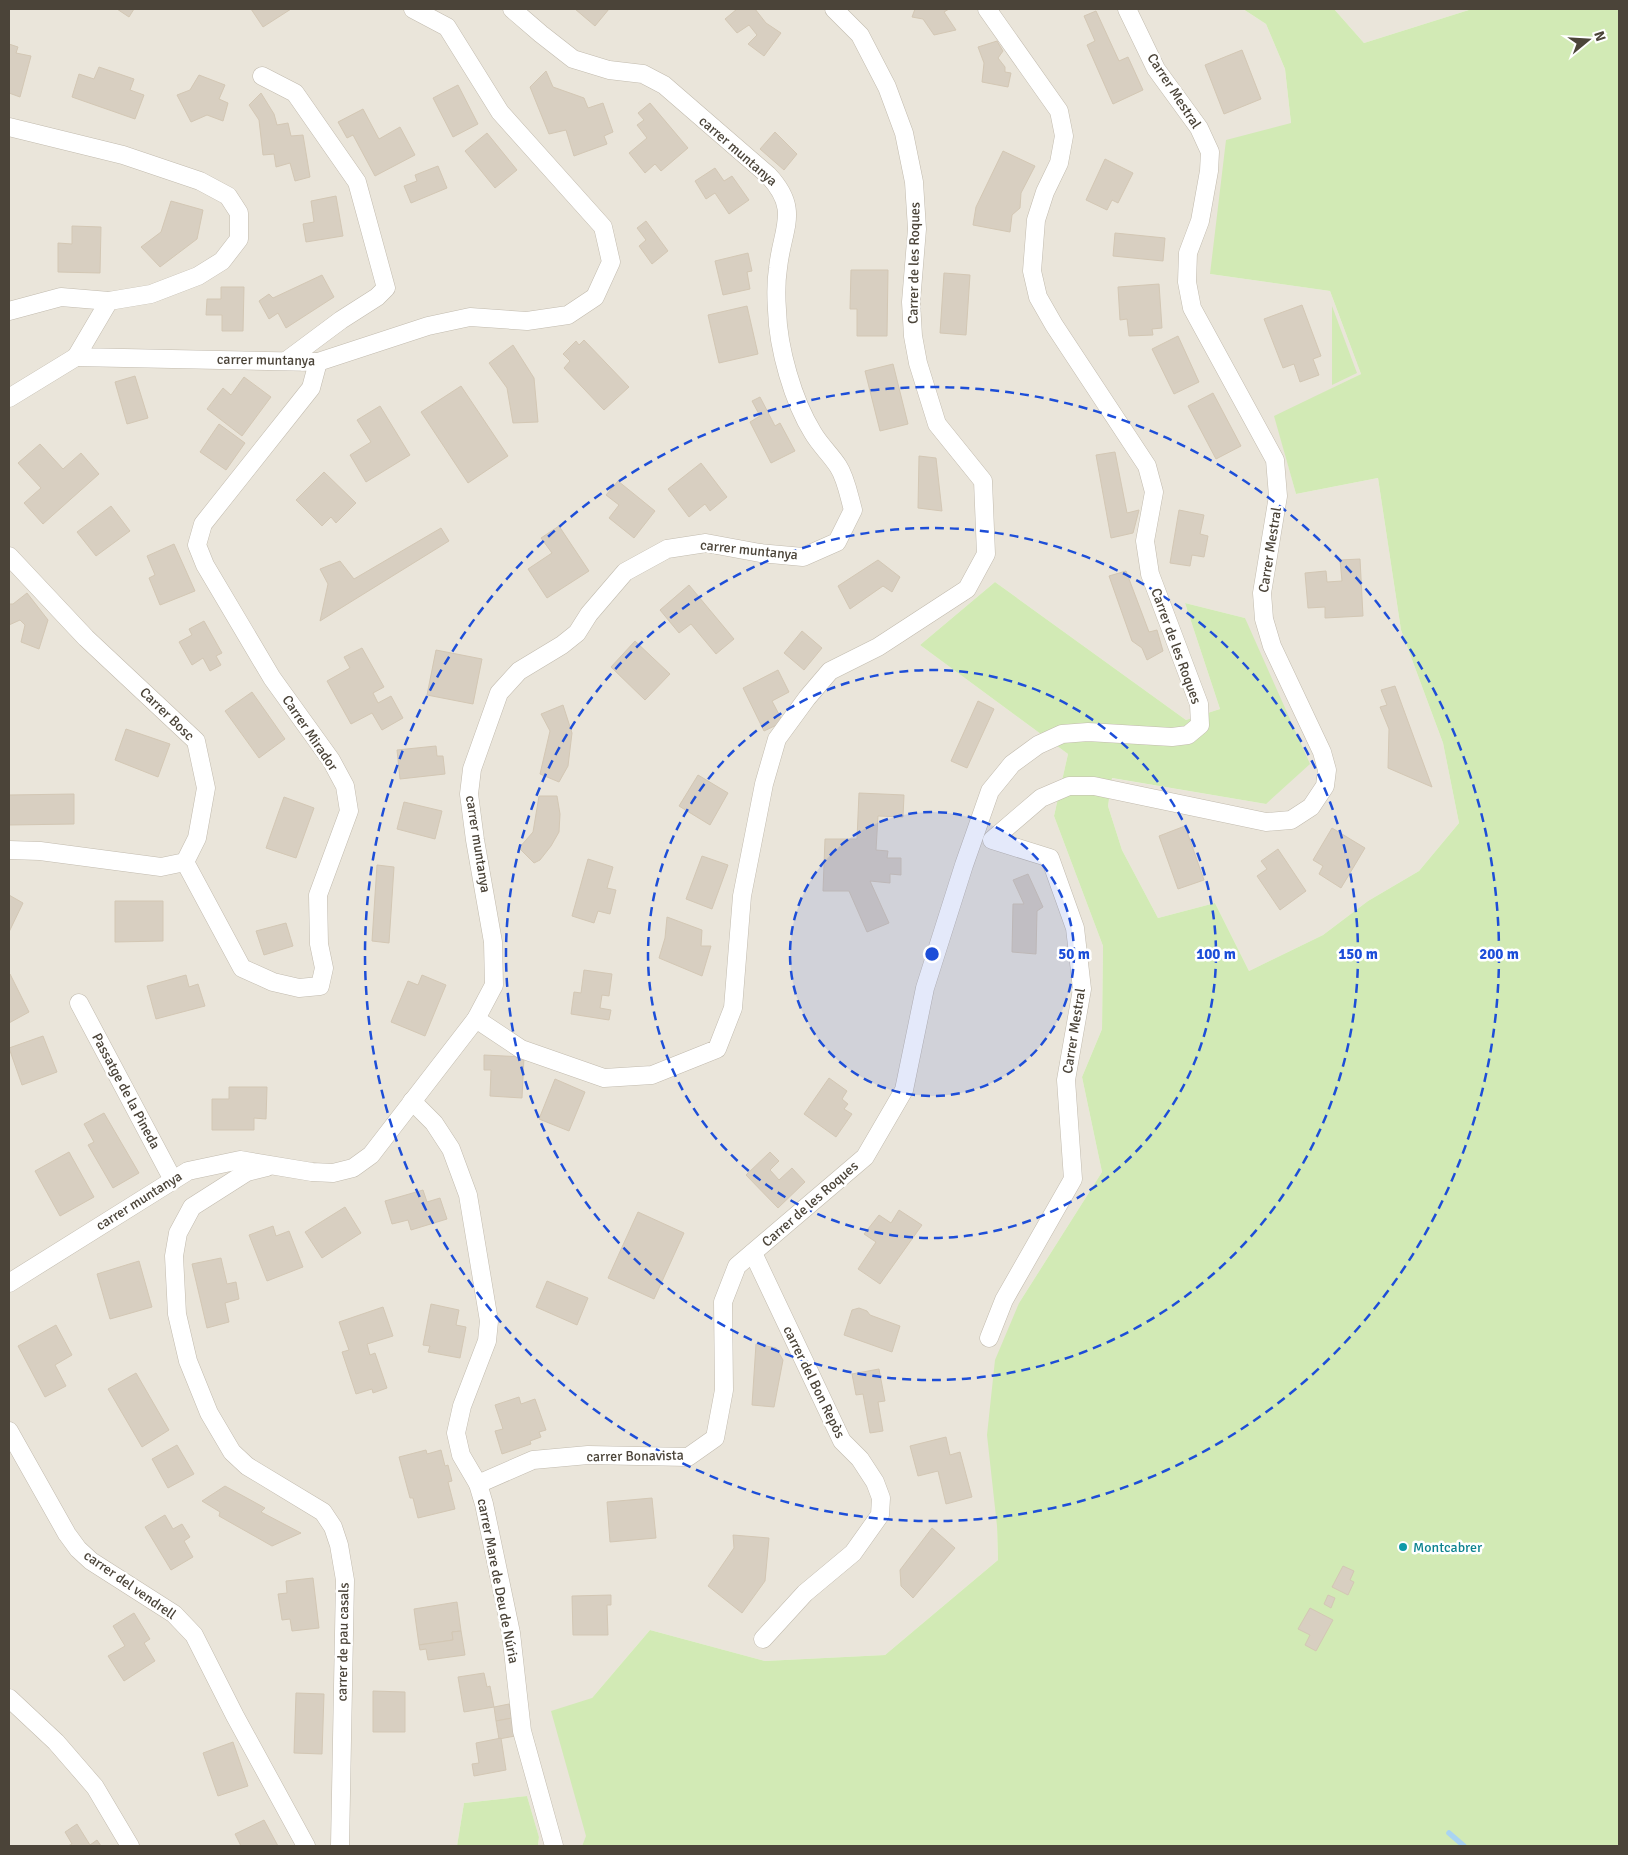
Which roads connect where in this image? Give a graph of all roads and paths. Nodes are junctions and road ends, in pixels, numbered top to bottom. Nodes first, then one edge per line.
1 (413, 9) edge
2 (512, 9) edge
3 (834, 9) edge
4 (987, 9) edge
5 (1127, 9) edge
6 (262, 76) dead end
7 (9, 127) edge
8 (109, 301) junction
9 (9, 311) edge
10 (76, 356) junction
11 (286, 361) junction
12 (318, 362) junction
13 (9, 398) edge
14 (9, 556) edge
15 (992, 840) junction
16 (9, 850) edge
17 (184, 862) junction
18 (964, 864) junction
19 (79, 1003) dead end
20 (476, 1019) junction
21 (412, 1101) junction
22 (271, 1166) junction
23 (173, 1180) junction
24 (753, 1253) junction
25 (9, 1283) edge
26 (989, 1338) dead end
27 (9, 1431) edge
28 (478, 1484) junction
29 (763, 1639) dead end
30 (9, 1698) edge
31 (130, 1846) edge
32 (306, 1846) edge
33 (340, 1846) edge
34 (554, 1846) edge

1 - 12 street, carrer muntanya
2 - 20 street, carrer muntanya
3 - 20 street, Carrer de les Roques
4 - 18 street, Carrer de les Roques
5 - 15 street, Carrer Mestral
6 - 11 street
7 - 8 street
8 - 9 street
8 - 10 street
10 - 11 street, carrer muntanya
10 - 13 street
11 - 12 street, carrer muntanya
12 - 17 street, Carrer Mirador
14 - 17 street, Carrer Bosc
15 - 18 street, Carrer Mestral
15 - 26 street, Carrer Mestral
16 - 17 street
18 - 24 street, Carrer de les Roques
19 - 23 street, Passatge de la Pineda
20 - 21 street, carrer muntanya
21 - 22 street, carrer muntanya
21 - 28 street, carrer Mare de Deu de Núria
22 - 23 street, carrer muntanya
22 - 33 street, carrer de pau casals
23 - 25 street, carrer muntanya
24 - 28 street, carrer Bonavista
24 - 29 street, carrer del Bon Repòs
27 - 32 street, carrer del vendrell
28 - 34 street, carrer Mare de Deu de Núria
30 - 31 street

